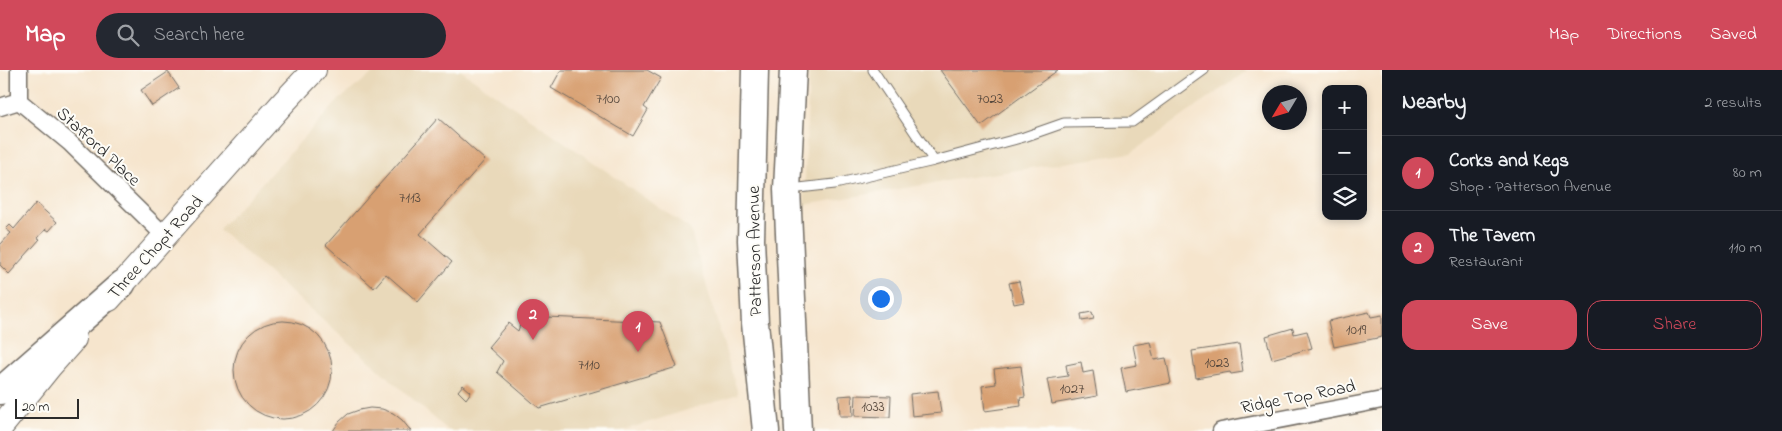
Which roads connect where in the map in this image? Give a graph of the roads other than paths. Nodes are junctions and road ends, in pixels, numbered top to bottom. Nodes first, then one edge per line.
1 (19, 70) edge
2 (314, 70) edge
3 (755, 70) edge
4 (793, 70) edge
5 (873, 70) edge
6 (1204, 70) edge
7 (20, 101) junction
8 (0, 107) edge
9 (934, 161) junction
10 (788, 189) junction
11 (165, 236) junction
12 (122, 284) junction
13 (0, 391) edge
14 (1382, 400) edge
15 (0, 428) edge
16 (763, 429) edge
17 (798, 431) edge
18 (1222, 431) edge

1 - 7 street
2 - 11 main road, Three Chopt Road
3 - 16 main road, Patterson Avenue
4 - 10 main road, Patterson Avenue
5 - 9 lane
6 - 9 lane
7 - 8 street
7 - 11 street, Stafford Place
9 - 10 lane
10 - 17 main road, Patterson Avenue
11 - 12 main road, Three Chopt Road
12 - 13 main road
12 - 15 main road, Three Chopt Road
14 - 18 street, Ridge Top Road

